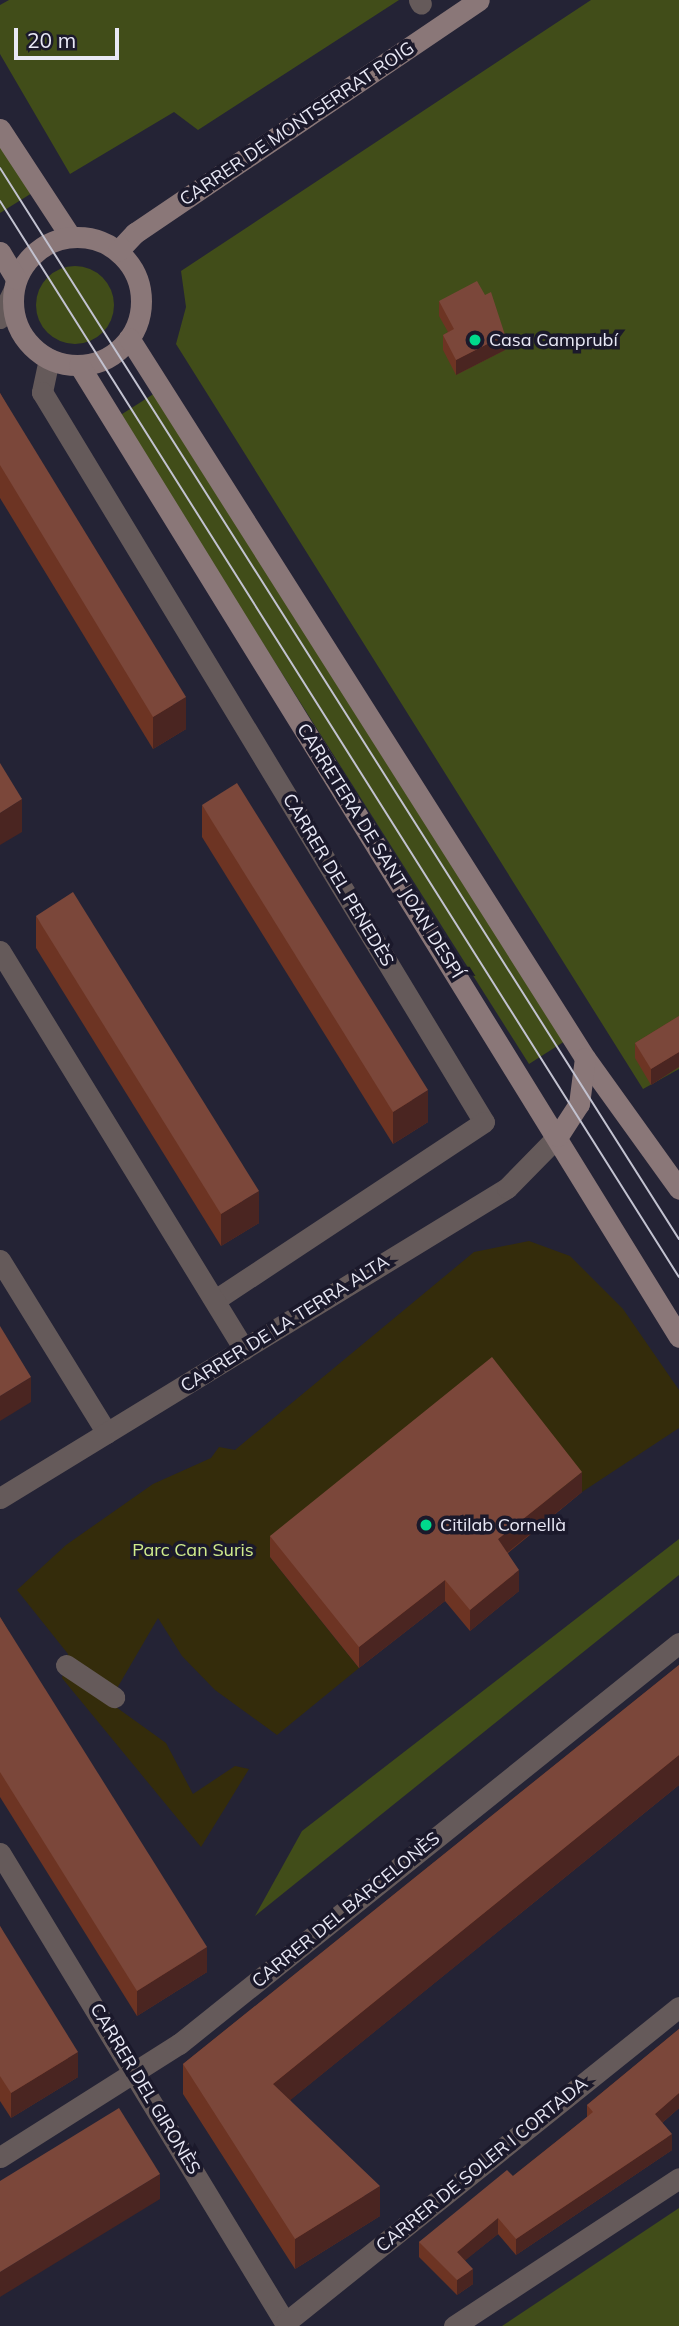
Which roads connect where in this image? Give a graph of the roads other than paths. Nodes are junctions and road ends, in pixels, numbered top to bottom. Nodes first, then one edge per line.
1 (479, 0) edge
2 (0, 129) edge
3 (70, 236) junction
4 (118, 251) junction
5 (0, 252) edge
6 (14, 285) junction
7 (0, 318) edge
8 (129, 338) junction
9 (49, 359) junction
10 (79, 365) junction
11 (0, 951) edge
12 (585, 1058) junction
13 (558, 1136) junction
14 (679, 1189) edge
15 (0, 1260) edge
16 (215, 1300) junction
17 (679, 1337) edge
18 (244, 1349) junction
19 (107, 1433) junction
20 (0, 1498) edge
21 (679, 1643) edge
22 (66, 1665) dead end
23 (114, 1697) dead end
24 (0, 1853) edge
25 (679, 2007) edge
26 (137, 2072) junction
27 (0, 2157) edge
28 (679, 2178) edge
29 (286, 2324) edge
30 (454, 2326) edge

1 - 4 street, CARRER DE MONTSERRAT ROIG
2 - 3 street
3 - 4 street
3 - 6 street
4 - 8 street
5 - 6 street
6 - 7 street
6 - 9 street
8 - 10 street
8 - 12 street
9 - 10 street
9 - 16 street, CARRER DEL PENEDÈS
10 - 13 street, CARRETERA DE SANT JOAN DESPÍ
11 - 16 street
12 - 13 street
12 - 14 street
13 - 17 street, CARRETERA DE SANT JOAN DESPÍ
13 - 18 street, CARRER DE LA TERRA ALTA
15 - 19 street
16 - 18 street
18 - 19 street, CARRER DE LA TERRA ALTA
19 - 20 street, CARRER DE LA TERRA ALTA
21 - 26 street, CARRER DEL BARCELONÈS
22 - 23 street
24 - 26 street, CARRER DEL GIRONÈS
25 - 29 street, CARRER DE SOLER I CORTADA
26 - 27 street, CARRER DEL BARCELONÈS
26 - 29 street, CARRER DEL GIRONÈS
28 - 30 street

